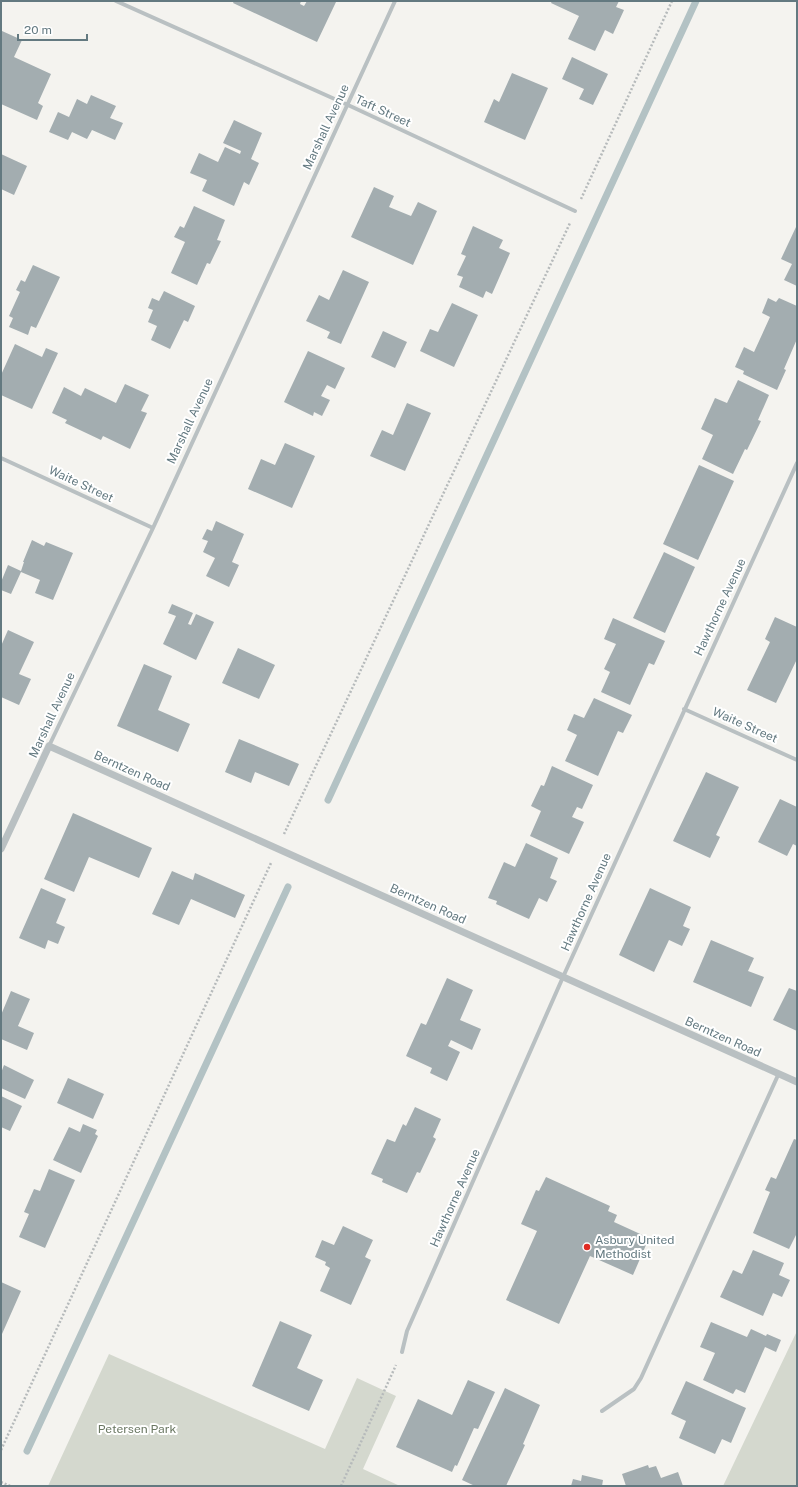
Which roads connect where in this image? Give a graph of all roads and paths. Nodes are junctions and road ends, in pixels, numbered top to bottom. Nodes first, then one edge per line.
1 (116, 1) edge
2 (395, 1) edge
3 (672, 1) edge
4 (348, 105) junction
5 (575, 211) junction
6 (1, 458) edge
7 (797, 463) edge
8 (153, 528) junction
9 (684, 709) junction
10 (49, 746) junction
11 (797, 760) edge
12 (277, 848) junction
13 (1, 850) edge
14 (563, 978) junction
15 (779, 1073) junction
16 (797, 1082) edge
17 (402, 1352) joint
18 (602, 1411) dead end
19 (1, 1450) edge
20 (1, 1482) edge
21 (10, 1486) edge
22 (342, 1486) edge

1 - 4 street, Taft Street
2 - 4 street, Marshall Avenue
3 - 5 path
4 - 5 street, Taft Street
4 - 8 street, Marshall Avenue
5 - 12 path
6 - 8 street, Waite Street
7 - 9 street, Hawthorne Avenue
8 - 10 street, Marshall Avenue
9 - 11 street, Waite Street
9 - 14 street, Hawthorne Avenue
10 - 12 street, Berntzen Road
10 - 13 street, Marshall Avenue
12 - 14 street, Berntzen Road
12 - 19 path
14 - 15 street, Berntzen Road
14 - 17 street, Hawthorne Avenue
15 - 16 street, Berntzen Road
15 - 18 street
17 - 22 path
20 - 21 path

